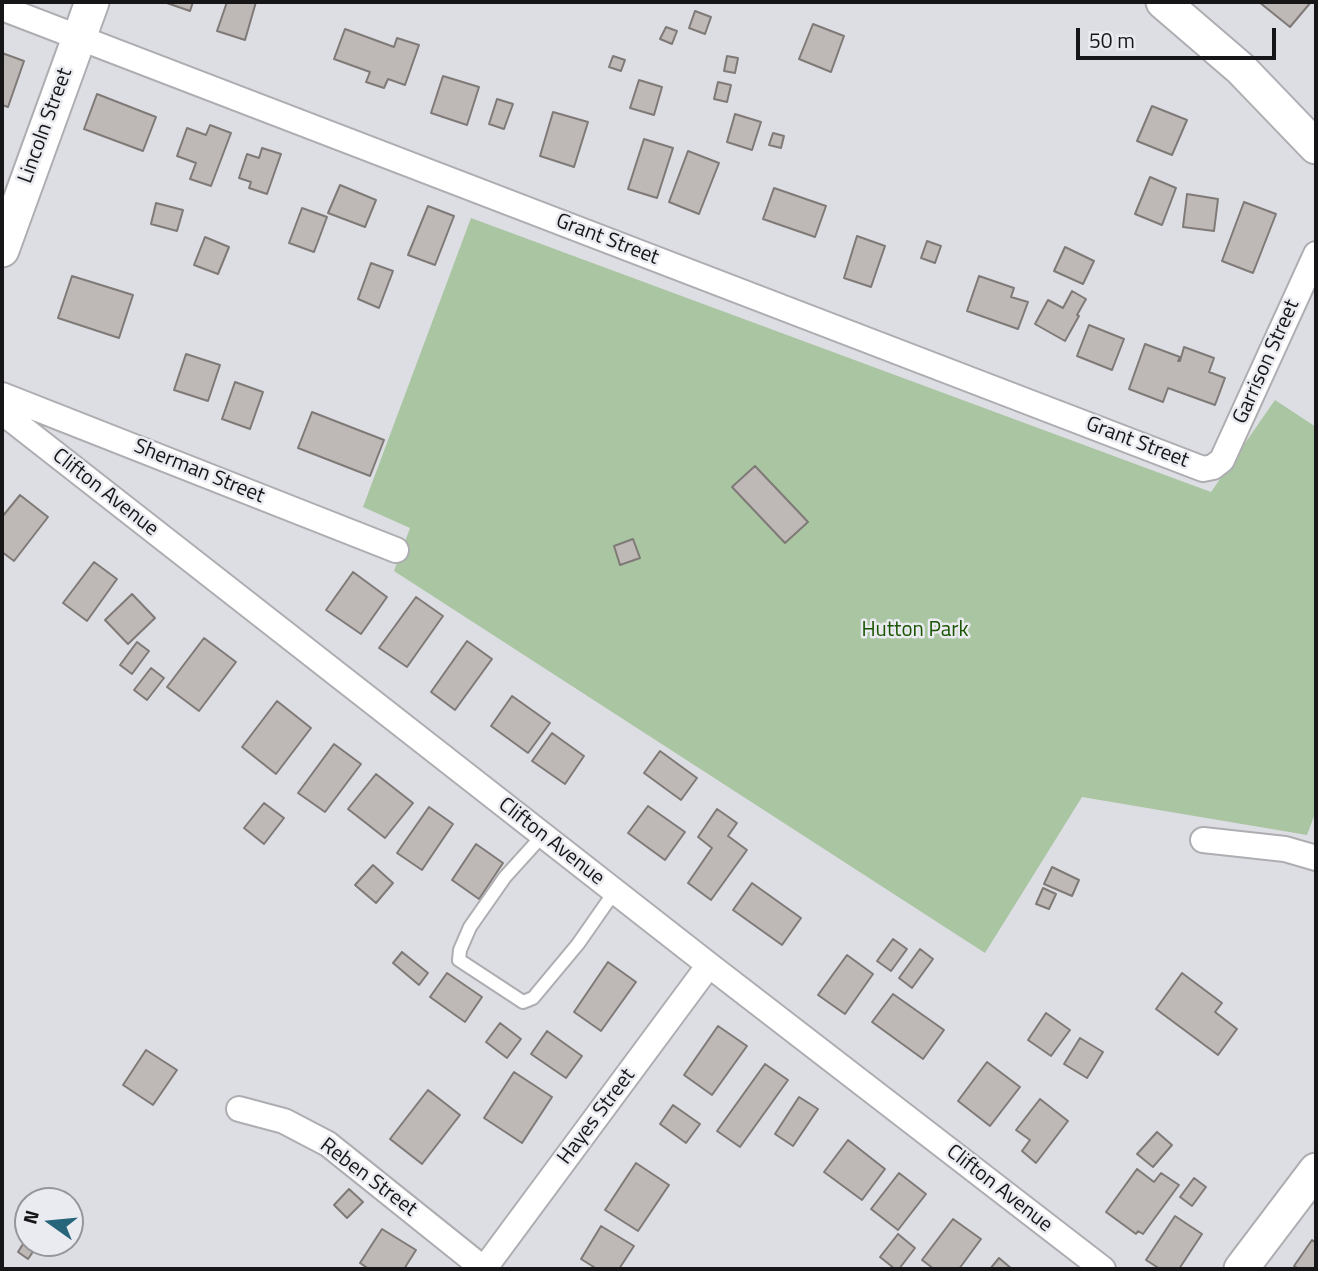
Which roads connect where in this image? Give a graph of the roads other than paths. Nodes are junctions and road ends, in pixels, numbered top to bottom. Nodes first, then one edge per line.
1 (92, 2) edge
2 (1163, 2) edge
3 (2, 9) edge
4 (78, 38) junction
5 (1316, 147) edge
6 (2, 250) edge
7 (1316, 254) edge
8 (2, 394) edge
9 (2, 412) edge
10 (1213, 467) joint
11 (396, 550) dead end
12 (543, 835) junction
13 (1203, 840) dead end
14 (1316, 859) edge
15 (615, 891) junction
16 (709, 965) junction
17 (239, 1109) dead end
18 (1316, 1170) edge
19 (484, 1269) edge
20 (1102, 1269) edge
21 (1241, 1269) edge

1 - 4 street, Lincoln Street
2 - 5 street
3 - 4 street, Grant Street
4 - 6 street, Lincoln Street
4 - 10 street, Grant Street
7 - 10 street, Garrison Street
8 - 11 street, Sherman Street
9 - 12 street, Clifton Avenue
12 - 15 street, Clifton Avenue
12 - 15 lane
13 - 14 street
15 - 16 street, Clifton Avenue
16 - 19 street, Hayes Street
16 - 20 street, Clifton Avenue
17 - 19 street, Reben Street
18 - 21 street

